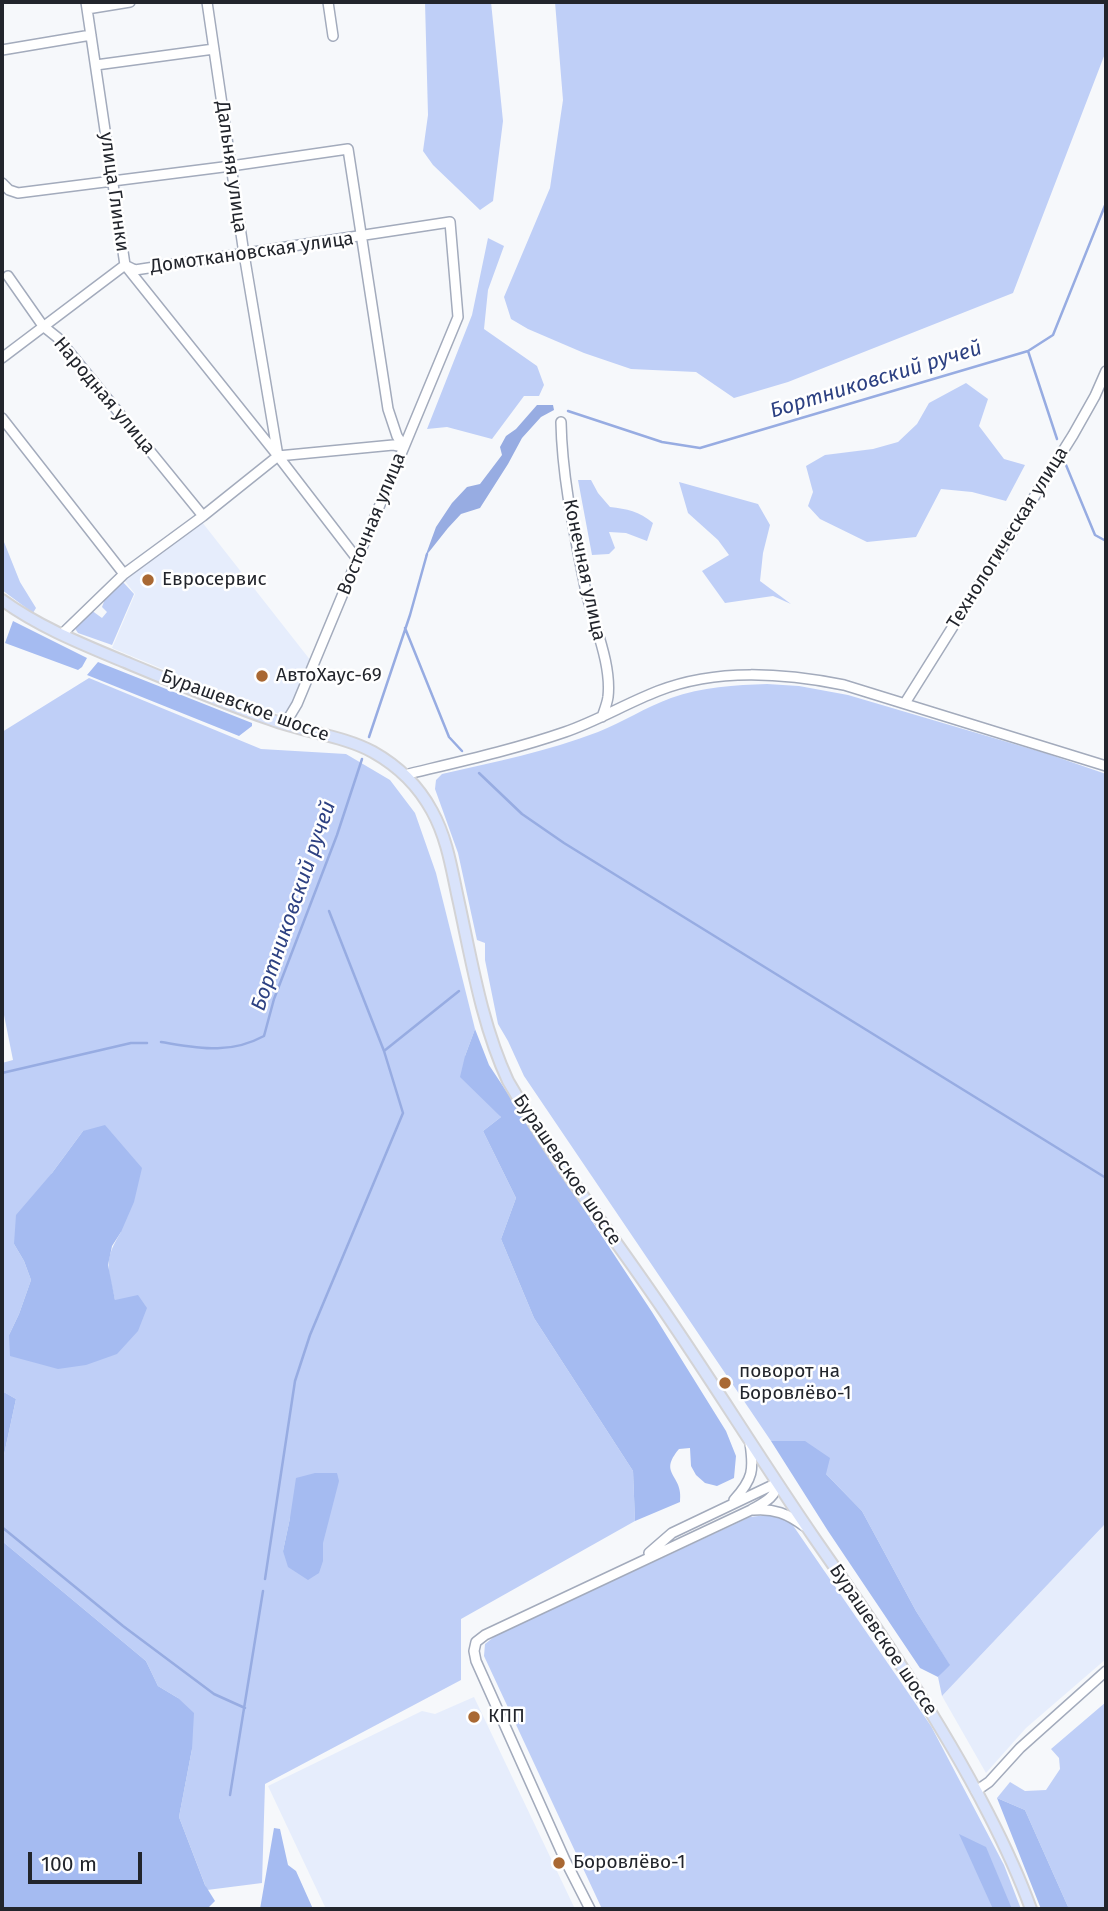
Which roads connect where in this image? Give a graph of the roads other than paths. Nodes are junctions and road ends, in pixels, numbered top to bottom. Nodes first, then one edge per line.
1 (130, 2) edge
2 (207, 2) edge
3 (328, 2) edge
4 (87, 5) edge
5 (91, 34) junction
6 (333, 36) dead end
7 (214, 49) junction
8 (2, 50) edge
9 (96, 65) junction
10 (231, 166) junction
11 (113, 181) junction
12 (2, 183) edge
13 (361, 237) junction
14 (244, 254) junction
15 (125, 265) junction
16 (8, 276) dead end
17 (43, 326) junction
18 (2, 358) edge
19 (1106, 371) edge
20 (2, 418) edge
21 (561, 422) dead end
22 (404, 447) junction
23 (278, 456) junction
24 (203, 516) junction
25 (358, 560) junction
26 (124, 574) junction
27 (2, 600) edge
28 (62, 634) junction
29 (905, 703) junction
30 (602, 717) junction
31 (285, 724) junction
32 (1106, 766) edge
33 (404, 775) junction
34 (749, 1439) junction
35 (777, 1483) junction
36 (731, 1504) junction
37 (751, 1510) junction
38 (808, 1528) junction
39 (639, 1561) junction
40 (1106, 1671) edge
41 (976, 1791) junction
42 (590, 1909) edge
43 (1031, 1909) edge

1 - 4 street
2 - 7 street, Дальняя улица
3 - 6 street
4 - 5 street, улица Глинки
5 - 8 street
5 - 9 street, улица Глинки
7 - 9 street
7 - 10 street, Дальняя улица
9 - 11 street, улица Глинки
10 - 11 street
10 - 13 street, Восточная улица
10 - 14 street, Дальняя улица
11 - 12 street
11 - 15 street, улица Глинки
13 - 14 street, Домоткановская улица
13 - 22 street, Восточная улица
13 - 22 street, Домоткановская улица
14 - 15 street, Домоткановская улица
14 - 23 street, Дальняя улица
15 - 17 street, Домоткановская улица
15 - 23 street, улица Глинки
16 - 17 street, Народная улица
17 - 18 street, Домоткановская улица
17 - 24 street, Народная улица
19 - 29 street, Технологическая улица
20 - 26 street
21 - 30 street, Конечная улица
22 - 23 street
22 - 25 street, Восточная улица
23 - 24 street
23 - 25 street, улица Глинки
24 - 26 street
25 - 31 street, Восточная улица
26 - 28 street
27 - 28 main road, Бурашевское шоссе
28 - 31 main road, Бурашевское шоссе
29 - 30 street
29 - 32 street
30 - 33 street
31 - 33 main road, Бурашевское шоссе
33 - 34 main road, Бурашевское шоссе
34 - 35 main road, Бурашевское шоссе
34 - 36 street
35 - 36 street
35 - 37 street
35 - 38 main road, Бурашевское шоссе
36 - 39 street
37 - 38 street
37 - 39 street
38 - 41 main road, Бурашевское шоссе
39 - 42 street
40 - 41 street
41 - 43 main road, Бурашевское шоссе

